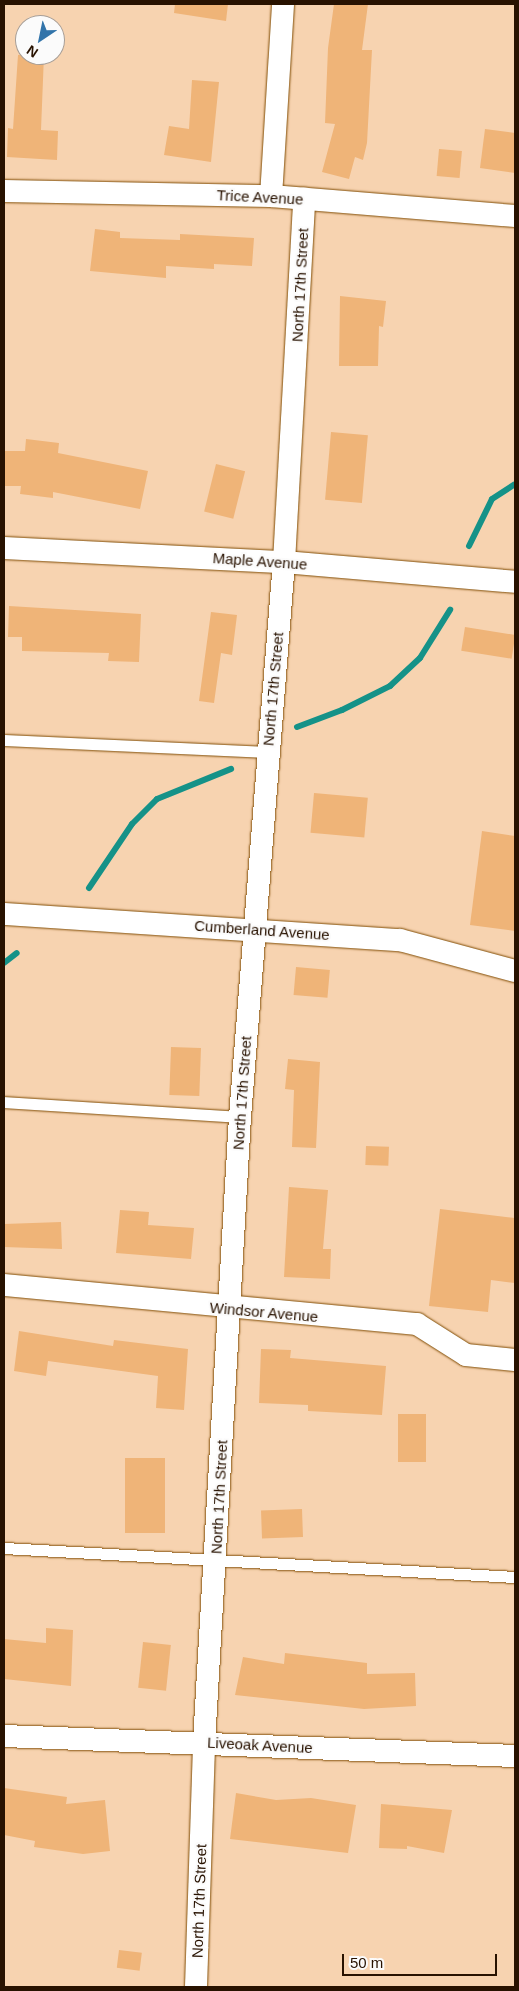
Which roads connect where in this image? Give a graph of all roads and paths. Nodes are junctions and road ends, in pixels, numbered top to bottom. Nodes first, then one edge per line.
1 (283, 4) edge
2 (4, 191) edge
3 (271, 196) junction
4 (304, 199) junction
5 (515, 216) edge
6 (4, 548) edge
7 (284, 562) junction
8 (515, 582) edge
9 (4, 740) edge
10 (268, 752) junction
11 (4, 914) edge
12 (253, 928) junction
13 (515, 971) edge
14 (4, 1102) edge
15 (240, 1117) junction
16 (4, 1285) edge
17 (230, 1309) junction
18 (515, 1360) edge
19 (4, 1548) edge
20 (215, 1560) junction
21 (515, 1577) edge
22 (4, 1736) edge
23 (204, 1742) junction
24 (515, 1756) edge
25 (196, 1987) edge

1 - 3 street
2 - 3 street, Trice Avenue
3 - 4 street, Trice Avenue
4 - 5 street, Trice Avenue
4 - 7 street, North 17th Street
6 - 7 street, Maple Avenue
7 - 8 street, Maple Avenue
7 - 10 street, North 17th Street
9 - 10 lane
10 - 12 street, North 17th Street
11 - 12 street, Cumberland Avenue
12 - 13 street, Cumberland Avenue
12 - 15 street, North 17th Street
14 - 15 lane
15 - 17 street, North 17th Street
16 - 17 street, Windsor Avenue
17 - 18 street, Windsor Avenue
17 - 20 street, North 17th Street
19 - 20 lane
20 - 21 lane
20 - 23 street, North 17th Street
22 - 23 street, Liveoak Avenue
23 - 24 street, Liveoak Avenue
23 - 25 street, North 17th Street

